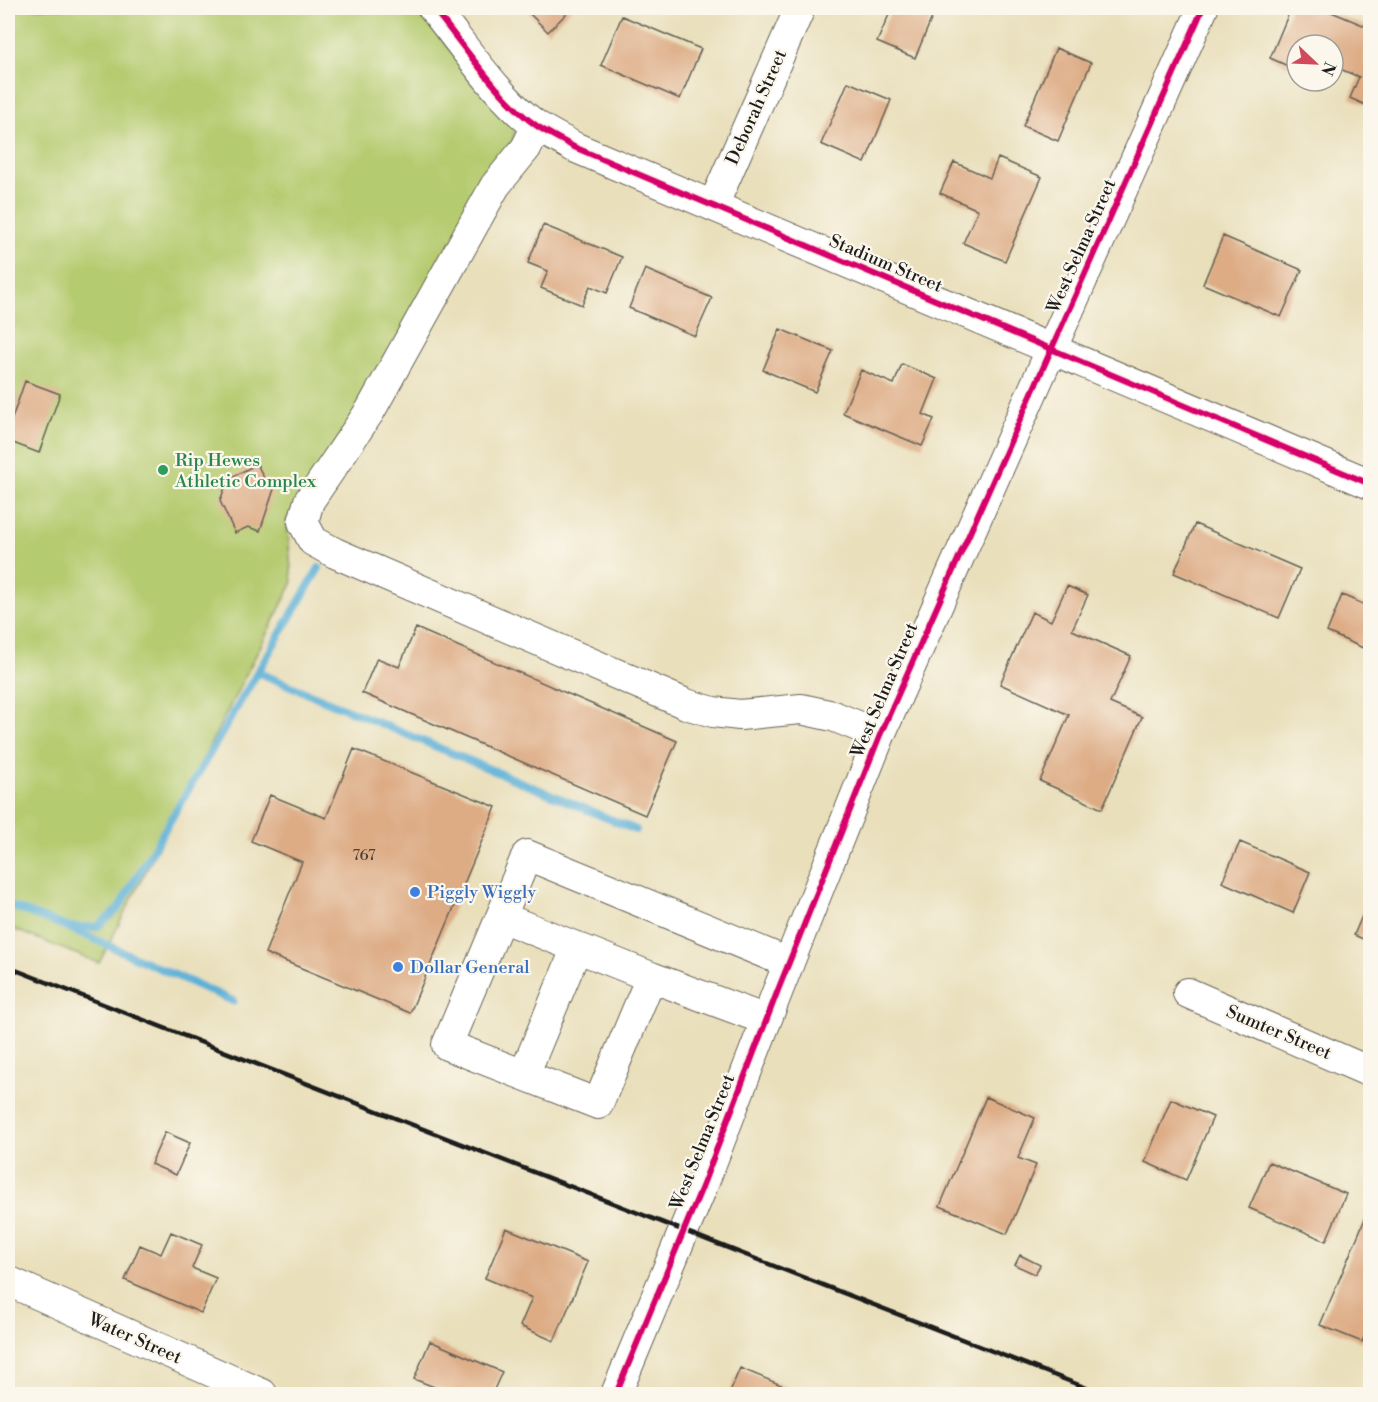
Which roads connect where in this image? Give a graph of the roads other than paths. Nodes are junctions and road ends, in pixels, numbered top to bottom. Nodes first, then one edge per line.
1 (433, 8) edge
2 (800, 8) edge
3 (1203, 8) edge
4 (537, 126) junction
5 (713, 206) junction
6 (1051, 349) junction
7 (1371, 484) edge
8 (880, 735) junction
9 (501, 917) junction
10 (577, 947) junction
11 (789, 963) junction
12 (651, 976) junction
13 (1188, 993) dead end
14 (766, 1020) junction
15 (1371, 1072) edge
16 (524, 1075) junction
17 (8, 1281) edge
18 (262, 1395) edge
19 (616, 1395) edge

1 - 4 street, Stadium Street
2 - 5 street, Deborah Street
3 - 6 street, West Selma Street
4 - 5 street, Stadium Street
4 - 8 street
5 - 6 street, Stadium Street
6 - 7 street, Stadium Street
6 - 8 street, West Selma Street
8 - 11 street, West Selma Street
9 - 10 street
9 - 11 street
9 - 16 street
10 - 12 street
10 - 16 street
11 - 14 street, West Selma Street
12 - 14 street
12 - 16 street
13 - 15 street, Sumter Street
14 - 19 street, West Selma Street
17 - 18 street, Water Street

